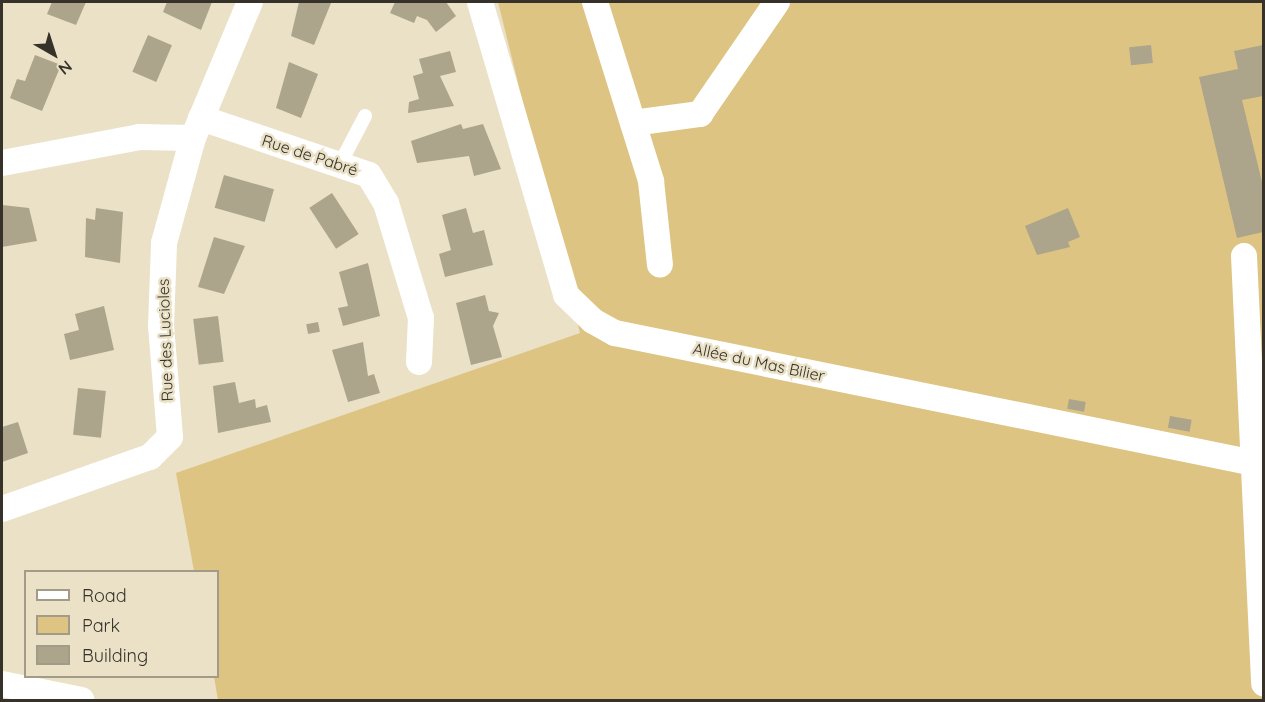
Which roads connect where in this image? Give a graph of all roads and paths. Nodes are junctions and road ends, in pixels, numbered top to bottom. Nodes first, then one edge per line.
1 (250, 2) edge
2 (480, 2) edge
3 (595, 2) edge
4 (777, 2) edge
5 (365, 116) dead end
6 (633, 123) junction
7 (197, 128) junction
8 (341, 162) junction
9 (2, 163) edge
10 (1244, 256) dead end
11 (660, 265) dead end
12 (419, 362) dead end
13 (1258, 464) edge
14 (2, 509) edge
15 (2, 684) edge
16 (1263, 684) edge
17 (81, 700) edge

1 - 7 street, Rue des Lucioles
2 - 13 street, Allée du Mas Bilier
3 - 6 street
4 - 6 street
5 - 8 lane
6 - 11 street
7 - 8 street, Rue de Pabré
7 - 9 street, Rue de Pabré
7 - 14 street, Rue des Lucioles
8 - 12 street, Rue de Pabré
10 - 13 street
13 - 16 street
15 - 17 street

